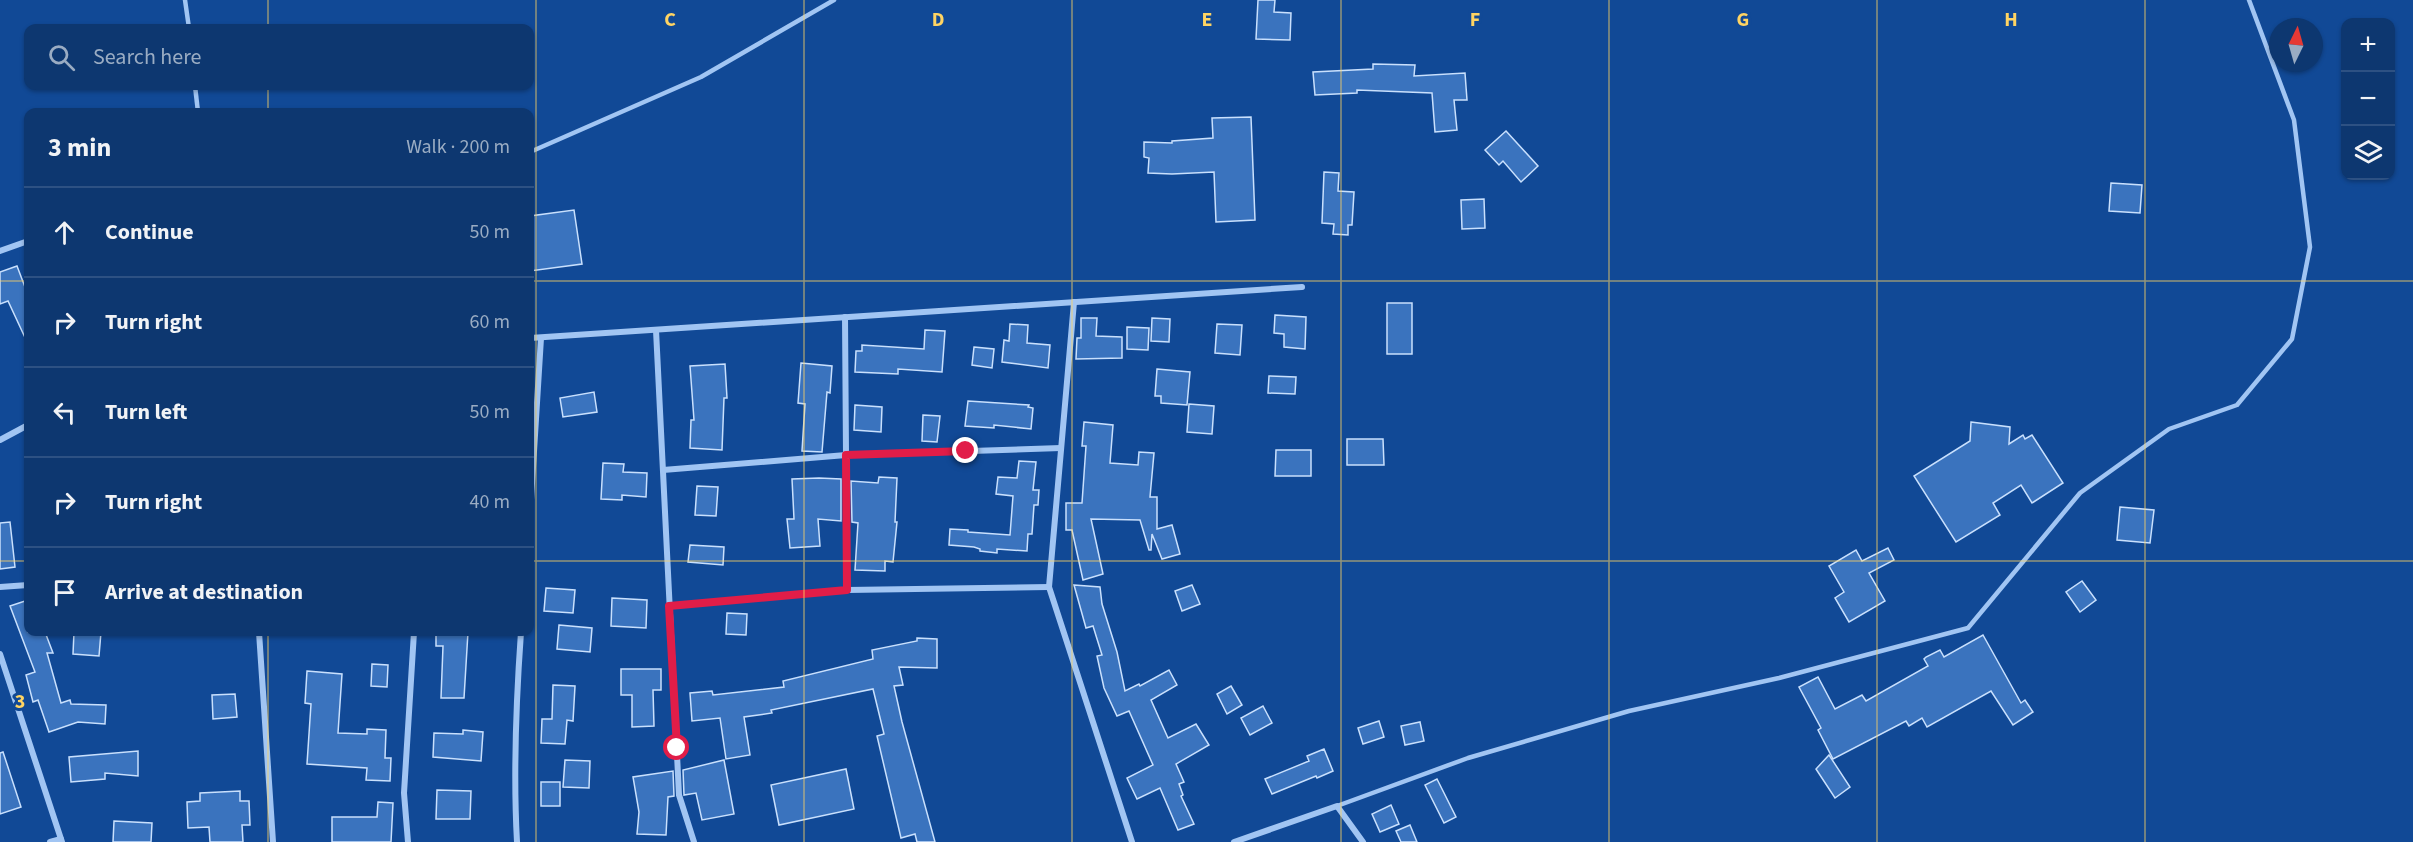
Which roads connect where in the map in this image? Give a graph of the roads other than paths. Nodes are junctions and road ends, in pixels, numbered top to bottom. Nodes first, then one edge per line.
1 (185, 0) edge
2 (834, 0) edge
3 (2249, 0) edge
4 (188, 24) edge
5 (195, 90) edge
6 (198, 108) edge
7 (534, 151) edge
8 (24, 242) edge
9 (0, 251) edge
10 (1302, 287) dead end
11 (1074, 302) junction
12 (845, 317) junction
13 (656, 330) junction
14 (534, 338) edge
15 (541, 338) junction
16 (24, 427) edge
17 (0, 440) edge
18 (1061, 448) junction
19 (534, 451) edge
20 (846, 455) junction
21 (663, 470) junction
22 (24, 585) edge
23 (1049, 586) junction
24 (0, 587) edge
25 (847, 590) junction
26 (669, 606) junction
27 (259, 636) edge
28 (414, 636) edge
29 (521, 636) edge
30 (0, 654) edge
31 (3, 670) edge
32 (1337, 806) junction
33 (62, 840) edge
34 (50, 842) edge
35 (273, 842) edge
36 (408, 842) edge
37 (517, 842) edge
38 (694, 842) edge
39 (1132, 842) edge
40 (1234, 842) edge
41 (1362, 842) edge

1 - 4 lane
2 - 7 lane
3 - 32 lane
5 - 6 lane
8 - 9 street
10 - 11 street
11 - 12 street
11 - 18 street
12 - 13 street
12 - 20 street
13 - 15 street
13 - 21 street
14 - 15 street
15 - 19 street
16 - 17 street
18 - 20 street
18 - 23 street
20 - 21 street
20 - 25 street
21 - 26 street
22 - 24 street
23 - 25 street
23 - 39 street
25 - 26 street
26 - 38 street
27 - 35 street
28 - 36 street
29 - 37 street
30 - 31 street
31 - 33 street
32 - 40 street
32 - 41 street
33 - 34 street

